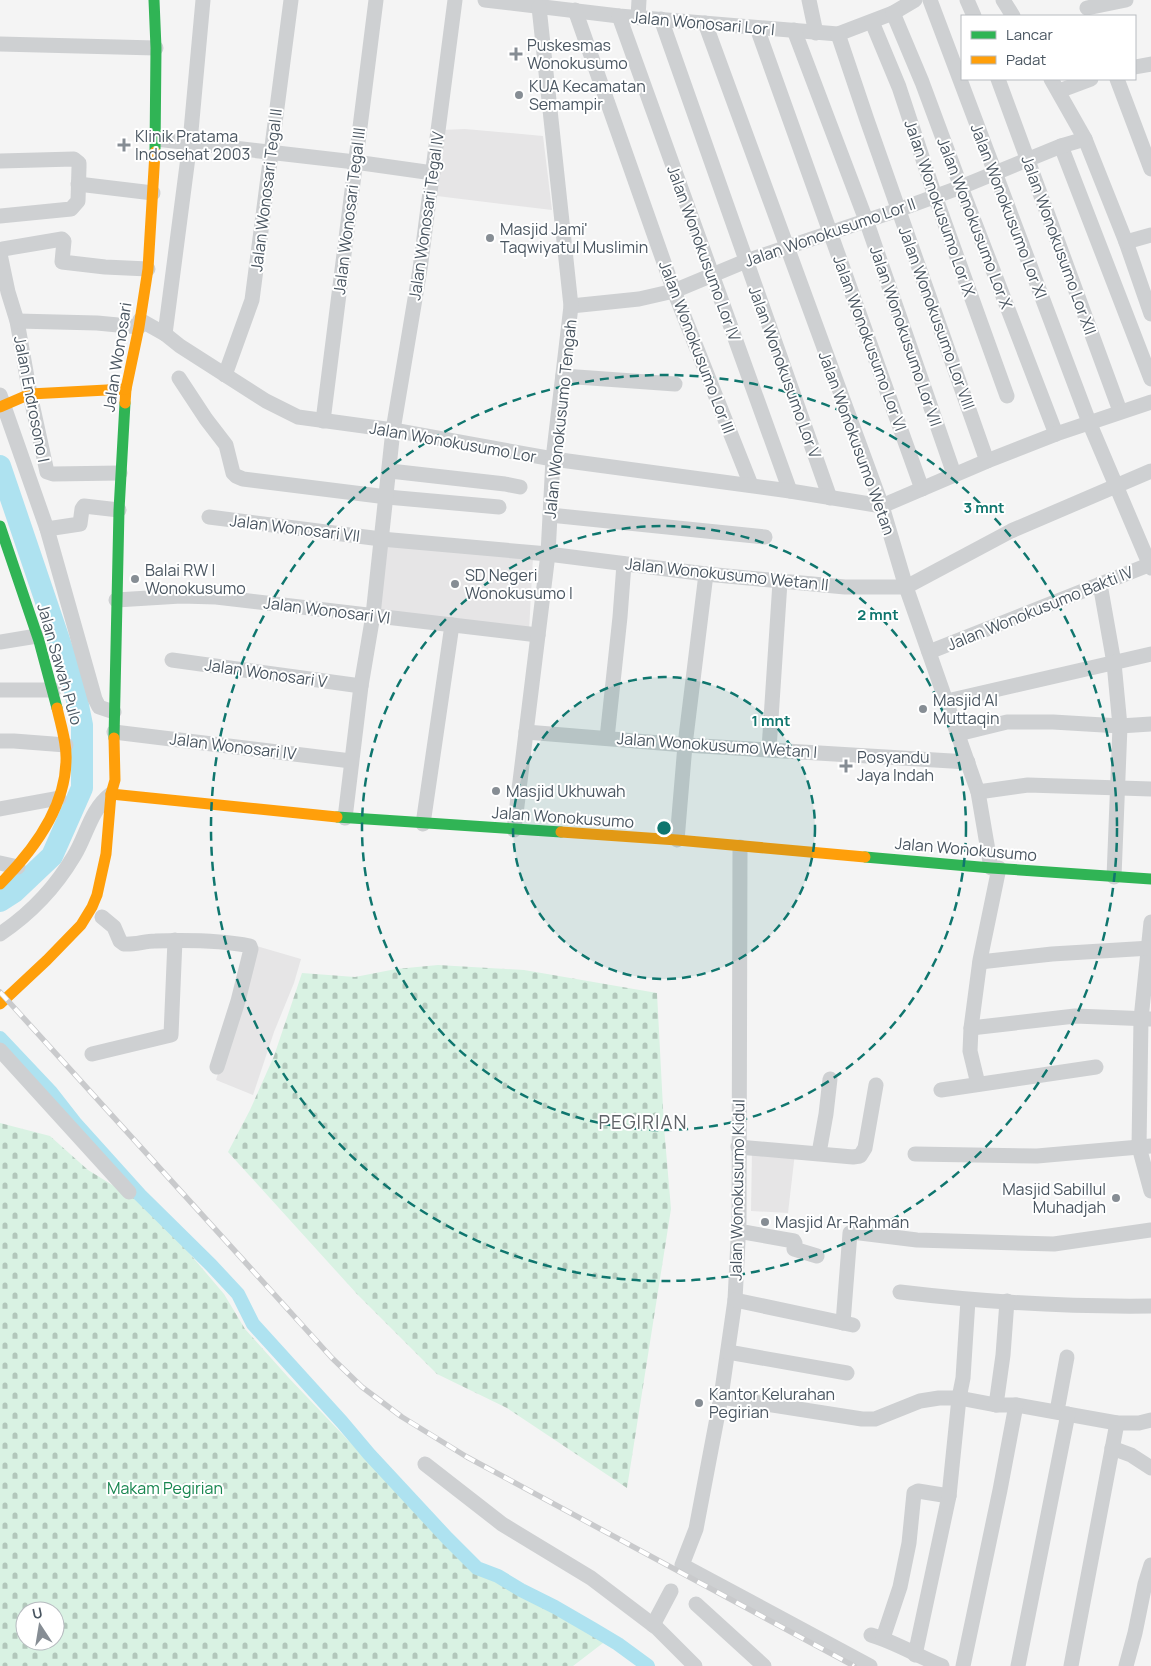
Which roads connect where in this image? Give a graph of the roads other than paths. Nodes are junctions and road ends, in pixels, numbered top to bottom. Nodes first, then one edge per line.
1 (154, 0) edge
2 (203, 0) edge
3 (291, 0) edge
4 (376, 0) edge
5 (455, 0) edge
6 (485, 0) edge
7 (639, 0) edge
8 (809, 0) edge
9 (915, 0) edge
10 (930, 0) edge
11 (967, 0) edge
12 (1003, 0) edge
13 (1126, 0) edge
14 (539, 7) junction
15 (1087, 8) edge
16 (575, 10) junction
17 (893, 13) junction
18 (974, 15) edge
19 (1012, 15) edge
20 (619, 16) junction
21 (638, 18) junction
22 (661, 19) junction
23 (872, 22) junction
24 (704, 23) junction
25 (757, 28) junction
26 (794, 30) junction
27 (816, 32) junction
28 (838, 34) junction
29 (0, 44) edge
30 (156, 48) junction
31 (1151, 64) edge
32 (1136, 67) edge
33 (998, 80) edge
34 (1085, 80) edge
35 (1117, 80) edge
36 (1055, 85) edge
37 (156, 138) junction
38 (1085, 139) junction
39 (190, 142) junction
40 (1061, 146) junction
41 (271, 153) junction
42 (1028, 160) junction
43 (0, 161) edge
44 (355, 162) junction
45 (1151, 169) edge
46 (433, 173) junction
47 (995, 173) junction
48 (78, 184) junction
49 (961, 187) junction
50 (153, 193) junction
51 (935, 196) junction
52 (898, 210) junction
53 (0, 216) edge
54 (866, 220) junction
55 (831, 234) junction
56 (1151, 235) edge
57 (1126, 242) junction
58 (786, 248) junction
59 (0, 253) edge
60 (746, 261) junction
61 (148, 269) junction
62 (711, 275) junction
63 (674, 291) junction
64 (571, 306) junction
65 (1151, 314) edge
66 (17, 321) junction
67 (140, 323) junction
68 (165, 334) junction
69 (225, 375) junction
70 (563, 376) junction
71 (179, 378) dead end
72 (1151, 379) edge
73 (675, 384) dead end
74 (126, 389) junction
75 (30, 394) junction
76 (1007, 396) dead end
77 (1, 402) edge
78 (1151, 402) edge
79 (1120, 411) junction
80 (323, 421) junction
81 (1090, 422) junction
82 (393, 430) junction
83 (1056, 434) junction
84 (553, 459) junction
85 (987, 461) junction
86 (390, 471) junction
87 (1151, 471) edge
88 (120, 473) junction
89 (954, 474) junction
90 (752, 485) junction
91 (1117, 486) junction
92 (520, 487) dead end
93 (922, 489) junction
94 (790, 491) junction
95 (387, 497) junction
96 (830, 498) junction
97 (882, 506) junction
98 (498, 507) dead end
99 (119, 510) junction
100 (550, 515) junction
101 (209, 517) dead end
102 (0, 526) edge
103 (47, 529) junction
104 (765, 537) dead end
105 (380, 539) junction
106 (5, 554) edge
107 (548, 554) junction
108 (624, 564) junction
109 (1150, 566) edge
110 (706, 574) junction
111 (780, 582) junction
112 (1100, 584) junction
113 (906, 587) junction
114 (116, 600) junction
115 (374, 615) junction
116 (452, 625) junction
117 (538, 635) junction
118 (37, 636) junction
119 (0, 642) edge
120 (929, 652) junction
121 (1151, 654) edge
122 (172, 660) dead end
123 (1114, 663) junction
124 (361, 686) junction
125 (0, 690) edge
126 (54, 690) junction
127 (947, 701) junction
128 (114, 712) junction
129 (1151, 724) edge
130 (1120, 726) junction
131 (114, 732) junction
132 (526, 732) junction
133 (958, 734) junction
134 (606, 738) junction
135 (0, 741) edge
136 (66, 745) junction
137 (685, 745) junction
138 (769, 750) junction
139 (351, 760) junction
140 (968, 762) junction
141 (1119, 788) junction
142 (1151, 789) edge
143 (978, 792) junction
144 (117, 793) junction
145 (59, 798) junction
146 (0, 809) edge
147 (345, 818) junction
148 (423, 824) junction
149 (514, 830) junction
150 (677, 840) junction
151 (740, 846) junction
152 (0, 863) edge
153 (18, 867) junction
154 (995, 868) junction
155 (1114, 878) junction
156 (1151, 879) edge
157 (0, 884) edge
158 (104, 912) joint
159 (1151, 922) edge
160 (0, 934) edge
161 (82, 936) junction
162 (176, 940) junction
163 (1149, 948) edge
164 (980, 962) junction
165 (0, 1004) edge
166 (0, 1017) edge
167 (1146, 1019) edge
168 (971, 1028) junction
169 (0, 1050) edge
170 (92, 1054) dead end
171 (217, 1066) dead end
172 (1096, 1067) dead end
173 (830, 1080) dead end
174 (978, 1084) junction
175 (876, 1085) dead end
176 (1146, 1085) edge
177 (940, 1090) dead end
178 (1145, 1146) edge
179 (738, 1147) junction
180 (819, 1153) junction
181 (915, 1154) dead end
182 (1151, 1190) edge
183 (129, 1192) dead end
184 (1151, 1230) edge
185 (738, 1231) junction
186 (817, 1256) dead end
187 (900, 1292) dead end
188 (735, 1300) junction
189 (968, 1300) junction
190 (1007, 1301) junction
191 (1151, 1306) edge
192 (728, 1352) junction
193 (1067, 1357) dead end
194 (847, 1373) dead end
195 (721, 1398) junction
196 (959, 1398) junction
197 (1016, 1404) junction
198 (996, 1405) junction
199 (1063, 1413) junction
200 (1151, 1420) edge
201 (1117, 1423) junction
202 (1112, 1448) junction
203 (425, 1464) dead end
204 (1151, 1468) edge
205 (949, 1496) junction
206 (1151, 1565) edge
207 (671, 1591) dead end
208 (696, 1604) dead end
209 (653, 1625) junction
210 (1151, 1626) edge
211 (1135, 1633) junction
212 (915, 1655) junction
213 (695, 1666) edge
214 (764, 1666) edge
215 (870, 1666) edge
216 (942, 1666) edge
217 (963, 1666) edge
218 (1018, 1666) edge
219 (1071, 1666) edge
220 (1126, 1666) edge

1 - 30 main road, Jalan Wonosari
2 - 39 street
3 - 41 street, Jalan Wonosari Tegal II
4 - 44 street, Jalan Wonosari Tegal III
5 - 46 street, Jalan Wonosari Tegal IV
6 - 14 street, Jalan Wonosari Lor I
7 - 21 street
8 - 27 street
9 - 17 street, Jalan Wonosari Lor I
10 - 47 street, Jalan Wonokusumo Lor XI
11 - 18 street
12 - 19 street
13 - 15 street
14 - 16 street, Jalan Wonosari Lor I
14 - 64 street, Jalan Wonokusumo Tengah
16 - 20 street, Jalan Wonosari Lor I
16 - 63 street, Jalan Wonokusumo Lor III
17 - 23 street, Jalan Wonosari Lor I
17 - 49 street, Jalan Wonokusumo Lor X
20 - 21 street, Jalan Wonosari Lor I
20 - 62 street, Jalan Wonokusumo Lor IV
21 - 22 street, Jalan Wonosari Lor I
22 - 24 street, Jalan Wonosari Lor I
22 - 60 street, Jalan Wonokusumo Lor V
23 - 28 street, Jalan Wonosari Lor I
23 - 51 street, Jalan Wonokusumo Lor IX
24 - 25 street, Jalan Wonosari Lor I
24 - 58 street, Jalan Wonokusumo Wetan
25 - 26 street, Jalan Wonosari Lor I
25 - 55 street, Jalan Wonokusumo Lor VI
26 - 27 street, Jalan Wonosari Lor I
26 - 54 street, Jalan Wonokusumo Lor VII
27 - 28 street, Jalan Wonosari Lor I
28 - 52 street, Jalan Wonokusumo Lor VIII
29 - 30 street
30 - 37 main road, Jalan Wonosari
31 - 32 street
33 - 42 street, Jalan Wonokusumo Lor XII
34 - 36 street
35 - 45 street
36 - 38 street
37 - 39 street
37 - 50 main road, Jalan Wonosari
38 - 40 street, Jalan Wonokusumo Lor II
38 - 57 street
39 - 41 street
39 - 68 street
40 - 42 street, Jalan Wonokusumo Lor II
40 - 72 street
41 - 44 street
41 - 69 street, Jalan Wonosari Tegal II
42 - 47 street, Jalan Wonokusumo Lor II
42 - 79 street, Jalan Wonokusumo Lor XII
43 - 48 street
44 - 46 street
44 - 80 street, Jalan Wonosari Tegal III
46 - 82 street, Jalan Wonosari Tegal IV
47 - 49 street, Jalan Wonokusumo Lor II
47 - 81 street, Jalan Wonokusumo Lor XI
48 - 50 street
48 - 53 street
49 - 51 street, Jalan Wonokusumo Lor II
49 - 83 street, Jalan Wonokusumo Lor X
50 - 61 main road, Jalan Wonosari
51 - 52 street, Jalan Wonokusumo Lor II
51 - 76 street, Jalan Wonokusumo Lor IX
52 - 54 street, Jalan Wonokusumo Lor II
52 - 85 street, Jalan Wonokusumo Lor VIII
54 - 55 street, Jalan Wonokusumo Lor II
54 - 89 street, Jalan Wonokusumo Lor VII
55 - 58 street, Jalan Wonokusumo Lor II
55 - 93 street, Jalan Wonokusumo Lor VI
56 - 57 street
57 - 65 street
58 - 60 street, Jalan Wonokusumo Lor II
58 - 97 street, Jalan Wonokusumo Wetan
59 - 61 street
59 - 66 street, Jalan Endrosono I
60 - 62 street, Jalan Wonokusumo Lor II
60 - 96 street, Jalan Wonokusumo Lor V
61 - 67 main road, Jalan Wonosari
62 - 63 street, Jalan Wonokusumo Lor II
62 - 94 street, Jalan Wonokusumo Lor IV
63 - 64 street, Jalan Wonokusumo Lor II
63 - 90 street, Jalan Wonokusumo Lor III
64 - 70 street, Jalan Wonokusumo Tengah
66 - 67 street
66 - 75 street, Jalan Endrosono I
67 - 68 street, Jalan Wonokusumo Lor
67 - 74 main road, Jalan Wonosari
68 - 69 street, Jalan Wonokusumo Lor
69 - 80 street, Jalan Wonokusumo Lor
70 - 73 street
70 - 84 street, Jalan Wonokusumo Tengah
71 - 95 street
74 - 75 main road
74 - 88 main road, Jalan Wonosari
75 - 77 main road
75 - 88 street, Jalan Endrosono I
77 - 103 street
78 - 79 street
79 - 81 street
80 - 82 street, Jalan Wonokusumo Lor
81 - 83 street
81 - 91 street, Jalan Wonokusumo Lor XI
82 - 84 street, Jalan Wonokusumo Lor
82 - 86 street, Jalan Wonosari Tegal IV
83 - 85 street
84 - 90 street, Jalan Wonokusumo Lor
84 - 100 street, Jalan Wonokusumo Tengah
85 - 89 street
86 - 92 street
86 - 95 street, Jalan Wonosari Tegal IV
87 - 91 street
88 - 99 main road, Jalan Wonosari
89 - 93 street
90 - 94 street, Jalan Wonokusumo Lor
91 - 109 street, Jalan Wonokusumo Lor XI
91 - 113 street
93 - 97 street
94 - 96 street, Jalan Wonokusumo Lor
95 - 98 street
95 - 105 street, Jalan Wonosari Tegal IV
96 - 97 street, Jalan Wonokusumo Lor
97 - 113 street, Jalan Wonokusumo Wetan
99 - 103 street
99 - 114 main road, Jalan Wonosari
100 - 104 street
100 - 107 street, Jalan Wonokusumo Tengah
101 - 105 street, Jalan Wonosari VII
102 - 106 main road, Jalan Sawah Pulo
103 - 128 street
105 - 107 street, Jalan Wonosari VII
105 - 115 street, Jalan Wonosari Tegal IV
106 - 118 main road, Jalan Sawah Pulo
107 - 108 street, Jalan Wonokusumo Wetan II
107 - 117 street, Jalan Wonokusumo Tengah
108 - 110 street, Jalan Wonokusumo Wetan II
108 - 134 street
109 - 112 street, Jalan Wonokusumo Bakti IV
110 - 111 street, Jalan Wonokusumo Wetan II
110 - 137 street
111 - 113 street, Jalan Wonokusumo Wetan II
111 - 138 street
112 - 120 street, Jalan Wonokusumo Bakti IV
112 - 123 street
113 - 120 street, Jalan Wonokusumo Wetan
114 - 115 street, Jalan Wonosari VI
114 - 128 main road, Jalan Wonosari
115 - 116 street, Jalan Wonosari VI
115 - 124 street, Jalan Wonosari Tegal IV
116 - 117 street, Jalan Wonosari VI
116 - 148 street
117 - 132 street, Jalan Wonokusumo Tengah
118 - 119 street
118 - 126 main road, Jalan Sawah Pulo
120 - 127 street, Jalan Wonokusumo Wetan
121 - 123 street
122 - 124 street, Jalan Wonosari V
123 - 127 street
123 - 130 street
124 - 139 street, Jalan Wonosari Tegal IV
125 - 126 street
126 - 136 main road, Jalan Sawah Pulo
127 - 133 street, Jalan Wonokusumo Wetan
128 - 131 main road, Jalan Wonosari
129 - 130 street
130 - 133 street
130 - 141 street
131 - 139 street, Jalan Wonosari IV
131 - 144 main road, Jalan Wonosari
132 - 134 street, Jalan Wonokusumo Wetan I
132 - 149 street, Jalan Wonokusumo Tengah
133 - 140 street, Jalan Wonokusumo Wetan
134 - 137 street, Jalan Wonokusumo Wetan I
135 - 136 street
136 - 145 main road, Jalan Sawah Pulo
137 - 138 street, Jalan Wonokusumo Wetan I
137 - 150 street
138 - 140 street, Jalan Wonokusumo Wetan I
139 - 147 street, Jalan Wonosari Tegal IV
140 - 143 street, Jalan Wonokusumo Wetan
141 - 142 street
141 - 143 street
141 - 155 street
143 - 154 street, Jalan Wonokusumo Wetan
144 - 147 main road, Jalan Wonokusumo
144 - 160 street
144 - 161 main road, Jalan Wonosari
145 - 146 street
145 - 153 main road, Jalan Sawah Pulo
147 - 148 main road, Jalan Wonokusumo
148 - 149 main road, Jalan Wonokusumo
149 - 150 main road, Jalan Wonokusumo
150 - 151 main road, Jalan Wonokusumo
151 - 154 main road, Jalan Wonokusumo
151 - 179 street, Jalan Wonokusumo Kidul
152 - 153 street
153 - 157 main road, Jalan Sawah Pulo
154 - 155 main road, Jalan Wonokusumo
154 - 164 street
155 - 156 main road, Jalan Wonokusumo
158 - 161 main road
158 - 162 street
159 - 163 street
161 - 165 main road
161 - 166 main road
162 - 170 street
162 - 171 street
163 - 164 street
163 - 167 street
164 - 168 street
167 - 168 street
167 - 176 street
168 - 174 street
169 - 183 street
172 - 174 street
173 - 180 street
174 - 177 street
175 - 180 street
176 - 178 street
178 - 181 street
178 - 182 street
179 - 180 street
179 - 185 street, Jalan Wonokusumo Kidul
184 - 188 street
185 - 186 street
185 - 188 street, Jalan Wonokusumo Kidul
187 - 189 street
188 - 192 street, Jalan Wonokusumo Kidul
189 - 190 street
189 - 196 street
190 - 191 street
190 - 198 street
192 - 194 street
192 - 195 street, Jalan Wonokusumo Kidul
193 - 199 street
195 - 196 street
195 - 215 street, Jalan Wonokusumo Kidul
196 - 198 street
196 - 205 street
197 - 198 street
197 - 199 street
197 - 217 street
199 - 201 street
199 - 218 street
200 - 201 street
201 - 202 street
202 - 204 street
202 - 219 street
203 - 209 street
205 - 212 street
205 - 212 street
206 - 211 street
207 - 209 street
208 - 214 street
209 - 213 street
210 - 211 street
211 - 220 street
212 - 216 street

